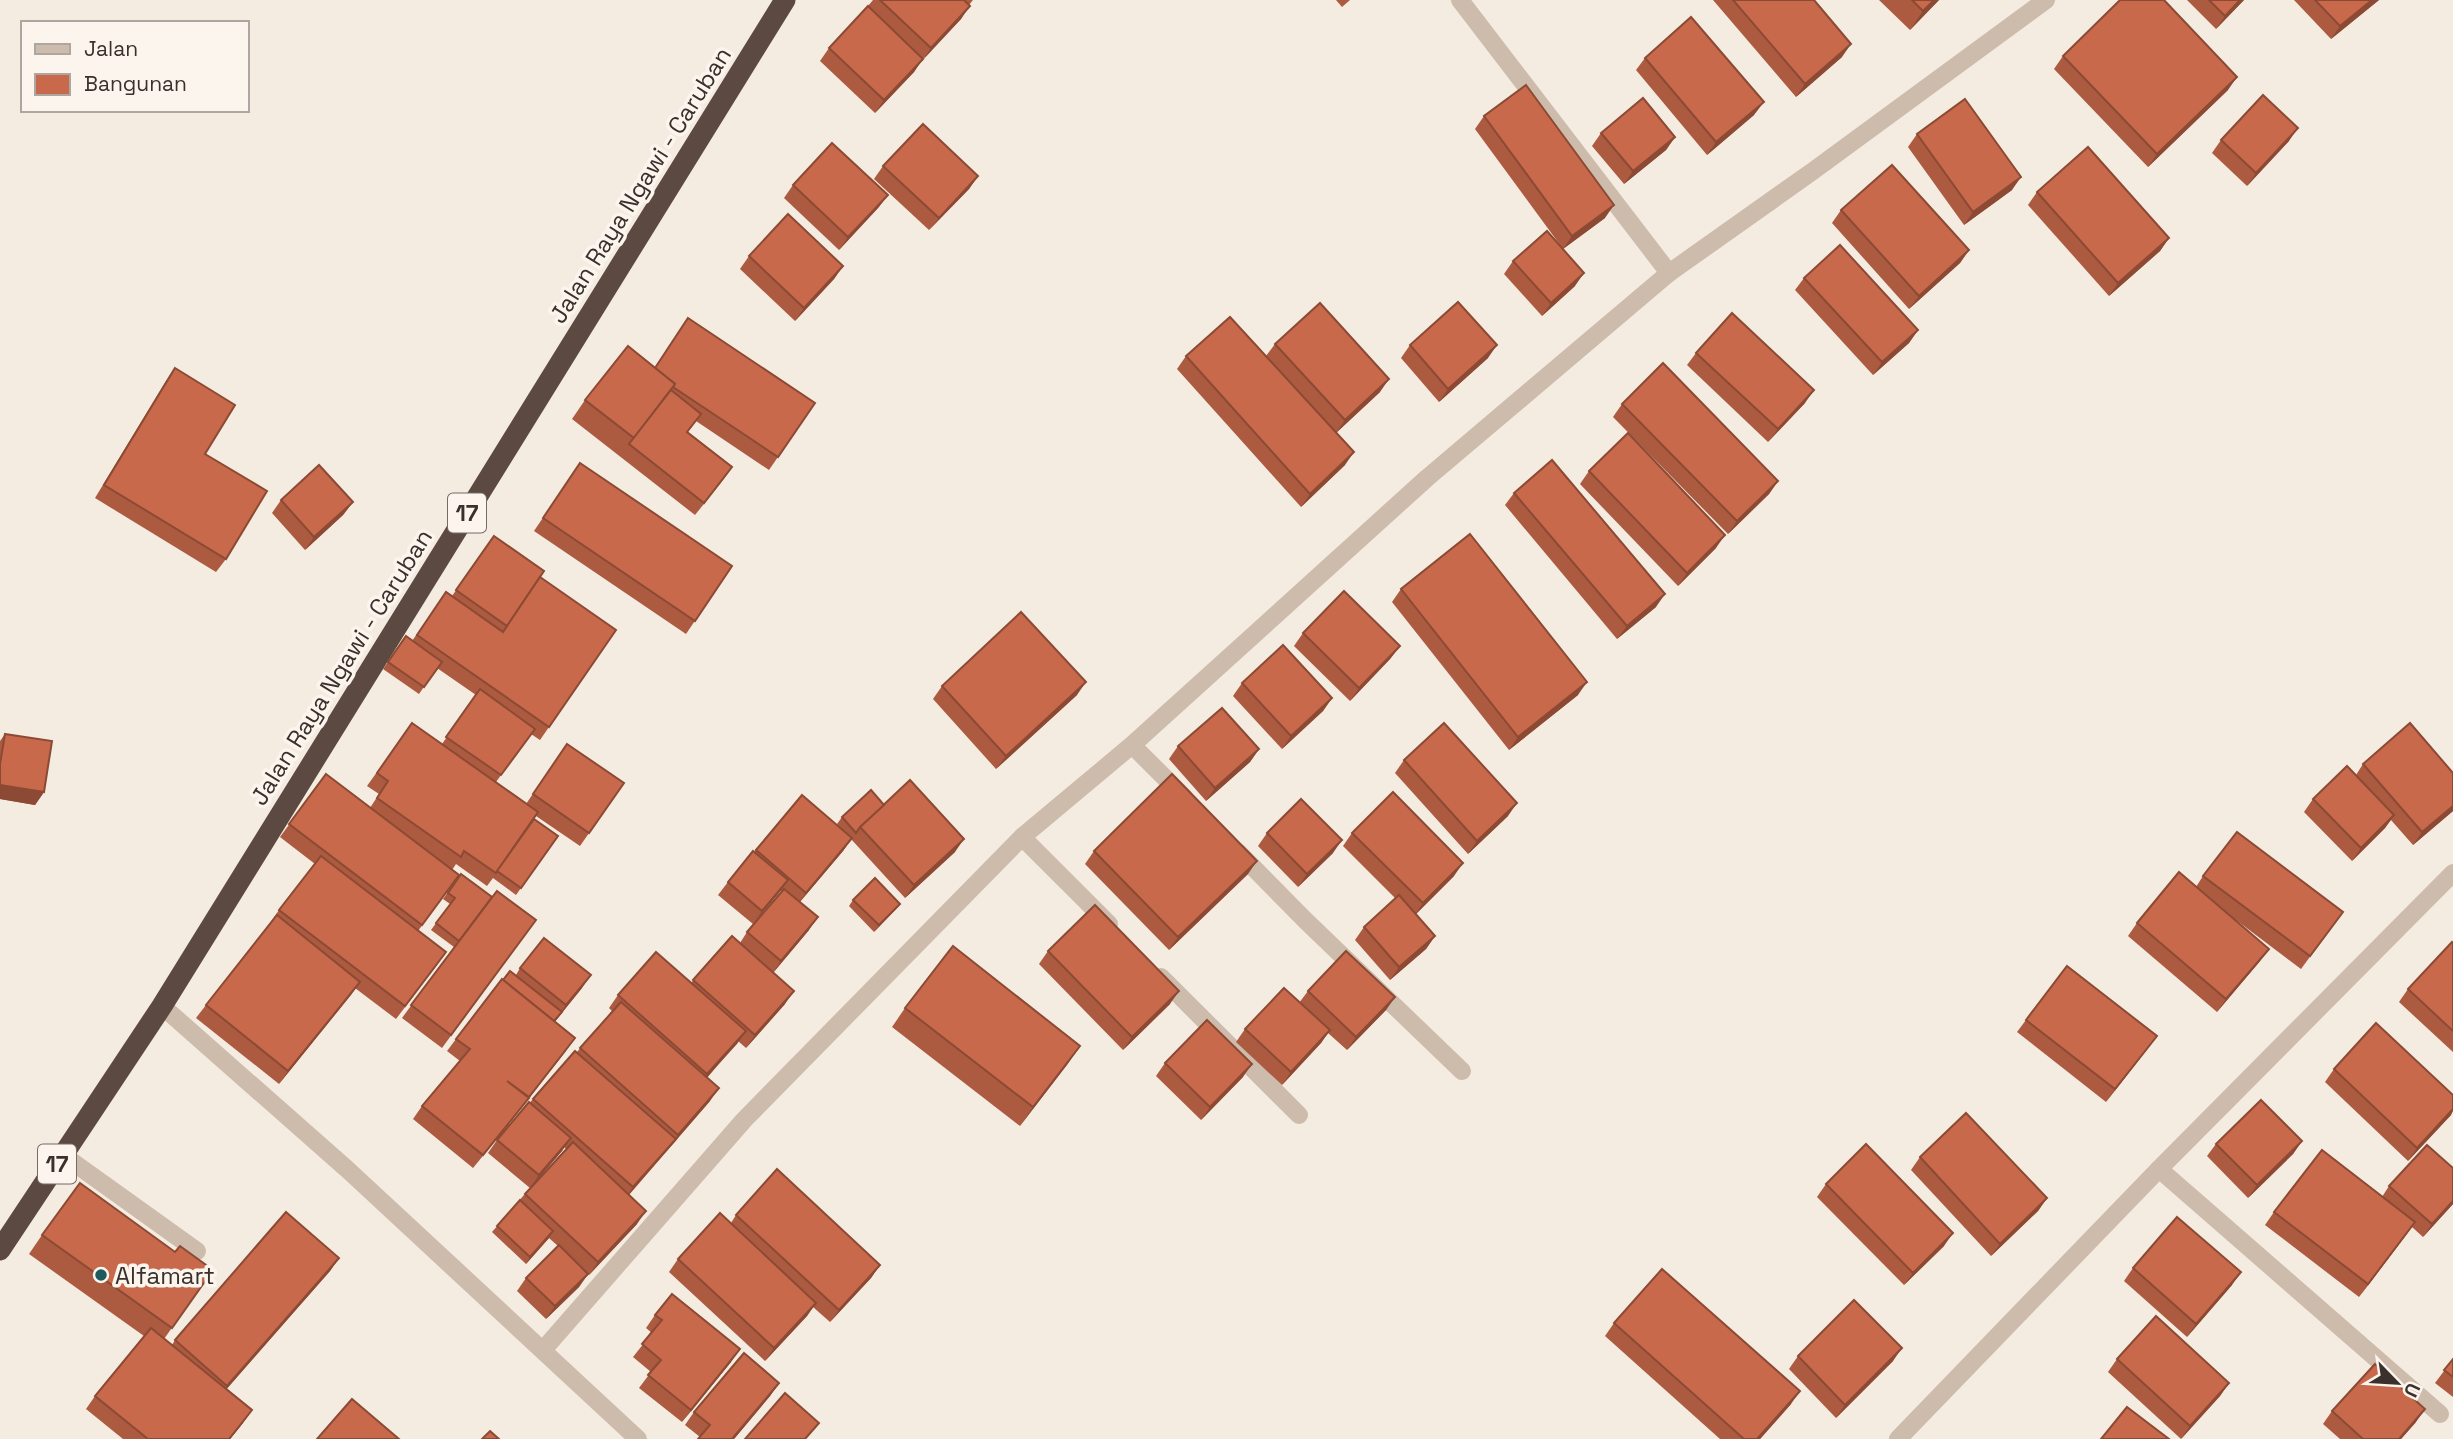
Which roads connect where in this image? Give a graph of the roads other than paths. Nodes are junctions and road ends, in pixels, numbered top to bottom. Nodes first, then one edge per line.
1 (785, 0) edge
2 (1460, 0) edge
3 (2046, 0) edge
4 (1669, 273) junction
5 (1132, 745) junction
6 (1199, 813) edge
7 (1022, 837) junction
8 (1228, 842) edge
9 (2453, 873) edge
10 (1117, 933) edge
11 (1146, 962) edge
12 (162, 1006) junction
13 (1462, 1071) dead end
14 (1299, 1115) dead end
15 (63, 1155) junction
16 (2159, 1169) junction
17 (0, 1250) edge
18 (197, 1251) dead end
19 (543, 1350) junction
20 (2440, 1414) dead end
21 (638, 1439) edge
22 (1898, 1439) edge

1 - 12 highway, Jalan Raya Ngawi - Caruban / 17
2 - 4 street
3 - 4 street
4 - 5 street
5 - 6 street
5 - 7 street
7 - 10 street
7 - 19 street
8 - 13 street
9 - 16 street
11 - 14 street
12 - 15 highway, Jalan Raya Ngawi - Caruban / 17
12 - 19 street
15 - 17 highway, Jalan Raya Ngawi - Caruban / 17
15 - 18 street
16 - 20 street
16 - 22 street
19 - 21 street

